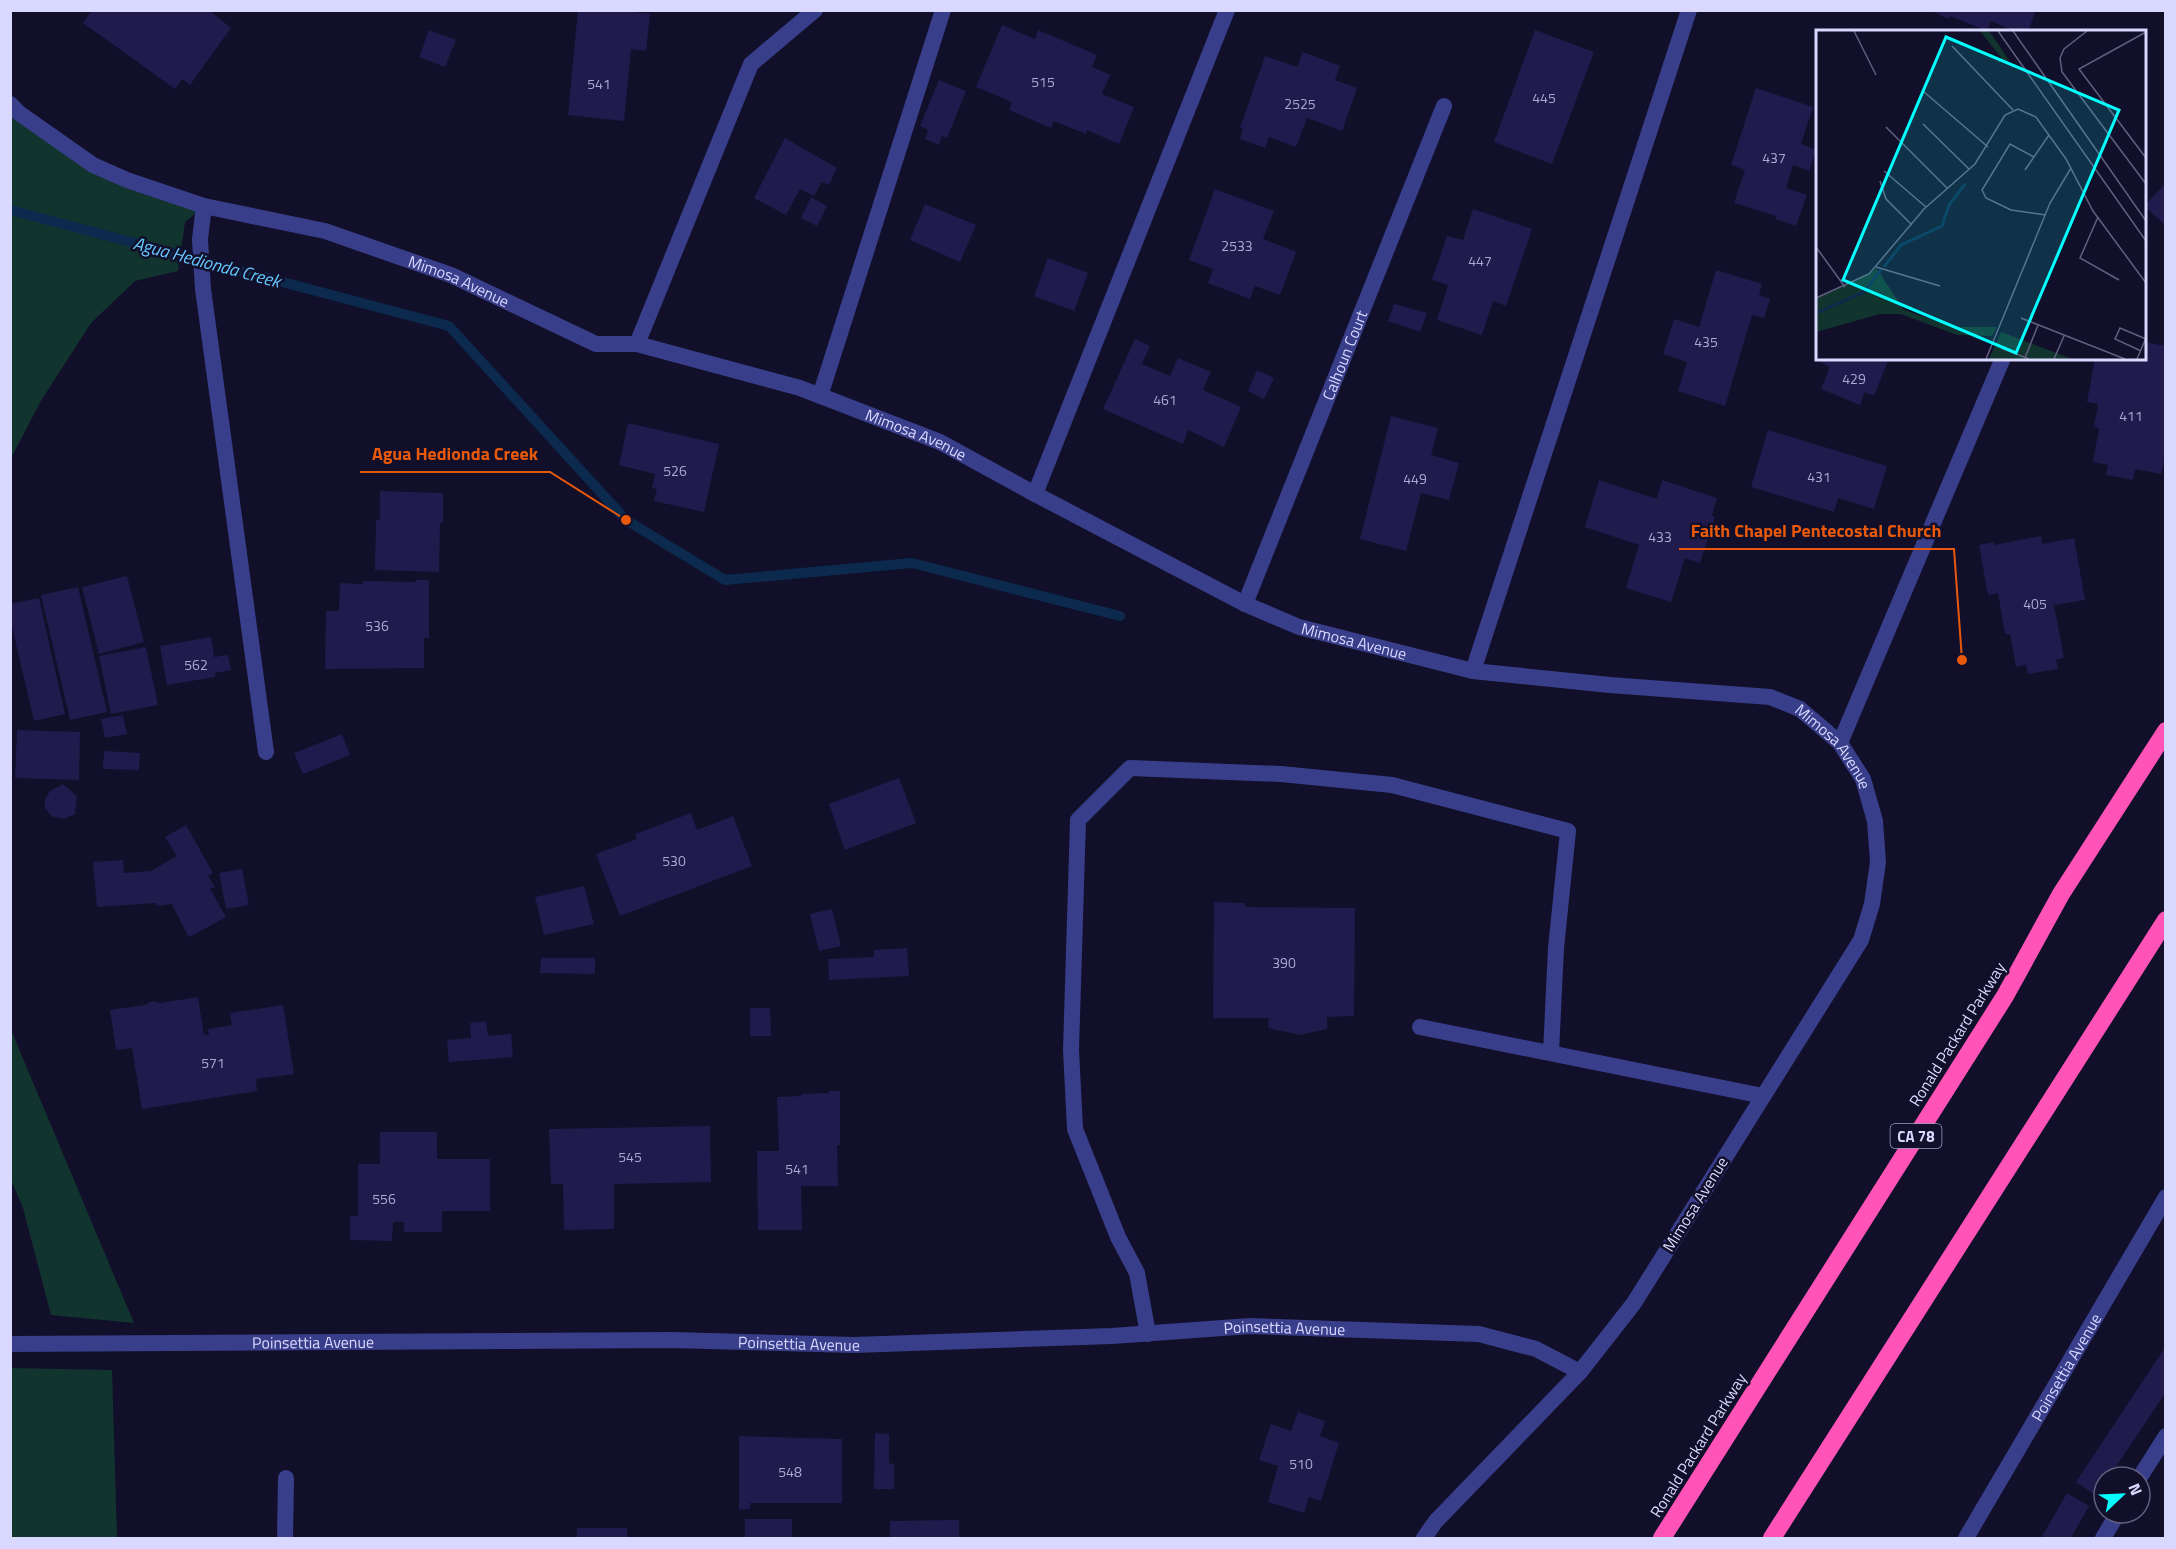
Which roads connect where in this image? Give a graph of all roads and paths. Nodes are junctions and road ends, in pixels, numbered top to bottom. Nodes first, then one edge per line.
1 (815, 10) edge
2 (943, 10) edge
3 (1227, 10) edge
4 (1689, 10) edge
5 (10, 104) edge
6 (1444, 106) dead end
7 (204, 206) junction
8 (637, 344) junction
9 (2002, 360) edge
10 (820, 396) junction
11 (1035, 494) junction
12 (1245, 604) junction
13 (1473, 671) junction
14 (2166, 731) edge
15 (1840, 743) junction
16 (266, 752) dead end
17 (2166, 920) edge
18 (1420, 1027) dead end
19 (1551, 1053) junction
20 (1763, 1096) junction
21 (2166, 1197) edge
22 (1148, 1334) junction
23 (10, 1344) edge
24 (1580, 1372) junction
25 (2166, 1436) edge
26 (2148, 1465) edge
27 (286, 1478) dead end
28 (2111, 1525) edge
29 (285, 1539) edge
30 (1424, 1539) edge
31 (1662, 1539) edge
32 (1772, 1539) edge
33 (1966, 1539) edge
34 (2103, 1539) edge

1 - 8 street
2 - 10 street
3 - 11 street
4 - 13 street
5 - 7 street, Mimosa Avenue
6 - 12 street, Calhoun Court
7 - 8 street, Mimosa Avenue
7 - 16 street
8 - 10 street, Mimosa Avenue
9 - 15 street
10 - 11 street, Mimosa Avenue
11 - 12 street, Mimosa Avenue
12 - 13 street, Mimosa Avenue
13 - 15 street, Mimosa Avenue
14 - 31 highway, Ronald Packard Parkway / CA 78
15 - 20 street, Mimosa Avenue
17 - 32 highway
18 - 19 street
19 - 20 street
19 - 22 street
20 - 24 street, Mimosa Avenue
21 - 33 street, Poinsettia Avenue
22 - 23 street, Poinsettia Avenue
22 - 24 street, Poinsettia Avenue
24 - 30 street, Mimosa Avenue
25 - 26 street
27 - 29 street
28 - 34 street

